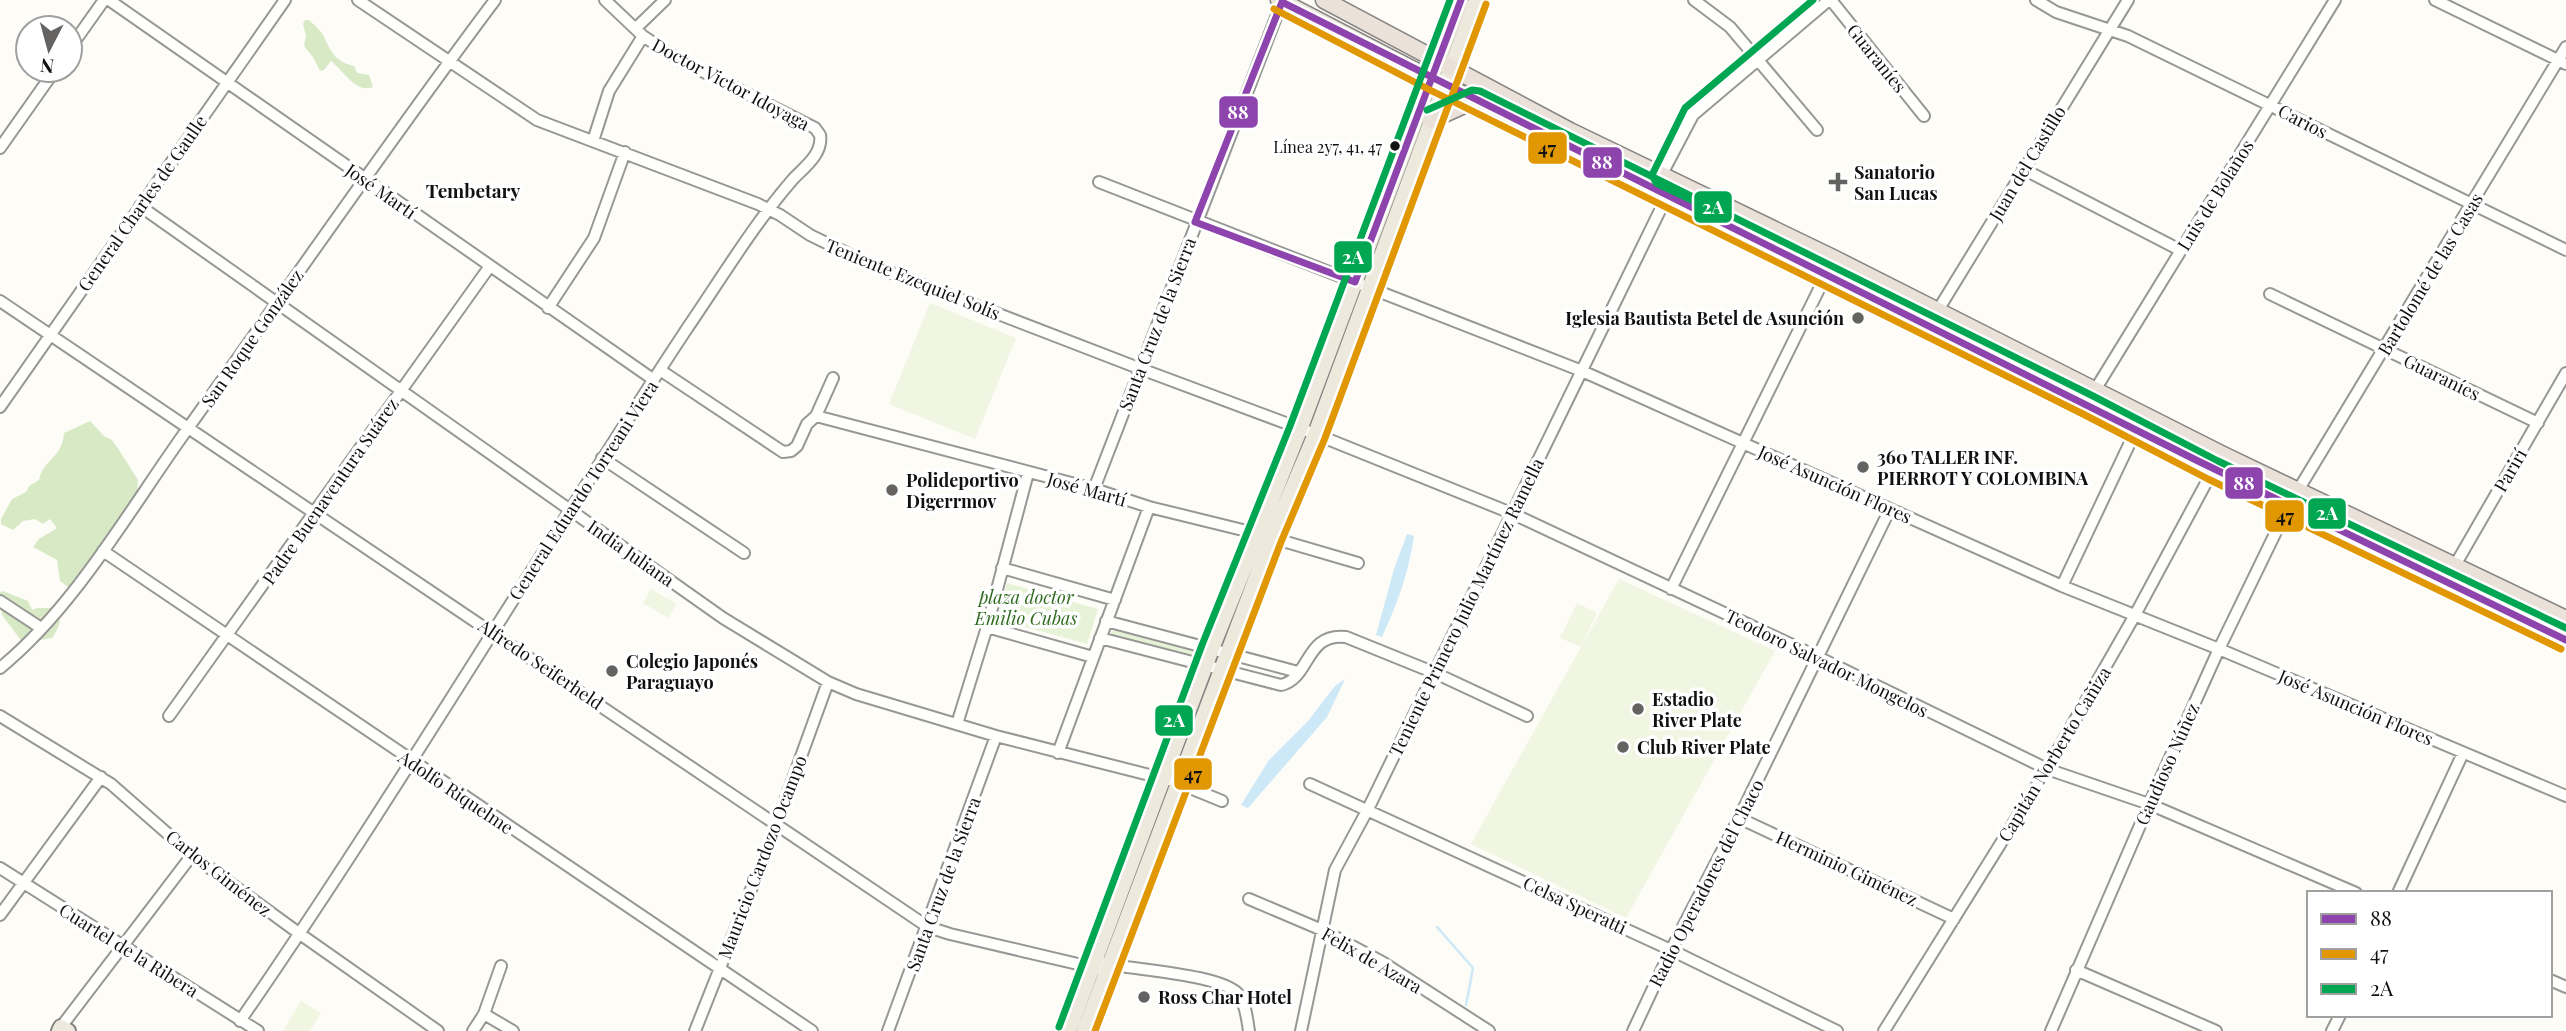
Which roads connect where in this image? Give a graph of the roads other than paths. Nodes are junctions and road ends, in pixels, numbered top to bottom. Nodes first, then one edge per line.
1 (104, 0) edge
2 (109, 0) edge
3 (285, 0) edge
4 (358, 0) edge
5 (495, 0) edge
6 (605, 0) edge
7 (666, 0) edge
8 (1324, 0) edge
9 (1461, 0) edge
10 (1476, 0) edge
11 (1694, 0) edge
12 (1830, 0) edge
13 (2036, 0) edge
14 (2128, 0) edge
15 (2335, 0) edge
16 (2435, 0) edge
17 (1280, 1) edge
18 (84, 28) edge
19 (2110, 29) junction
20 (639, 32) junction
21 (2566, 47) edge
22 (450, 60) junction
23 (1757, 61) junction
24 (2562, 62) edge
25 (1441, 74) junction
26 (227, 82) junction
27 (45, 84) edge
28 (1475, 100) junction
29 (2272, 105) junction
30 (1924, 116) dead end
31 (1431, 120) junction
32 (1817, 130) dead end
33 (593, 141) junction
34 (821, 143) joint
35 (0, 148) edge
36 (625, 152) junction
37 (2023, 169) junction
38 (1662, 174) junction
39 (364, 180) junction
40 (1099, 182) dead end
41 (1667, 196) junction
42 (2472, 205) junction
43 (140, 206) junction
44 (768, 208) junction
45 (1195, 222) junction
46 (2180, 250) junction
47 (2566, 250) edge
48 (1833, 258) junction
49 (490, 266) junction
50 (1826, 275) junction
51 (1362, 285) junction
52 (2270, 294) dead end
53 (0, 301) edge
54 (278, 302) junction
55 (548, 308) junction
56 (1937, 312) junction
57 (1928, 326) junction
58 (51, 336) junction
59 (2385, 348) junction
60 (1141, 369) junction
61 (1582, 371) junction
62 (2566, 373) edge
63 (657, 375) junction
64 (833, 379) dead end
65 (402, 390) junction
66 (2095, 390) junction
67 (0, 407) edge
68 (816, 416) junction
69 (2538, 423) junction
70 (189, 427) junction
71 (1300, 430) junction
72 (2136, 430) junction
73 (1315, 434) junction
74 (1742, 442) junction
75 (602, 458) junction
76 (2213, 470) junction
77 (1028, 473) junction
78 (1094, 489) junction
79 (2292, 500) junction
80 (1149, 507) junction
81 (1890, 509) junction
82 (569, 510) junction
83 (314, 513) junction
84 (1511, 513) junction
85 (1265, 536) junction
86 (103, 551) junction
87 (744, 553) dead end
88 (1358, 563) dead end
89 (2454, 567) junction
90 (1002, 568) junction
91 (2062, 586) junction
92 (1671, 589) junction
93 (1115, 600) junction
94 (0, 601) edge
95 (2135, 615) junction
96 (2566, 619) edge
97 (1106, 621) junction
98 (988, 627) junction
99 (41, 628) junction
100 (493, 632) junction
101 (226, 636) junction
102 (1100, 638) junction
103 (2566, 640) edge
104 (2219, 649) junction
105 (1220, 651) junction
106 (1093, 657) junction
107 (1818, 657) junction
108 (1206, 665) junction
109 (0, 668) edge
110 (1221, 669) junction
111 (1298, 672) junction
112 (1435, 673) junction
113 (828, 682) junction
114 (0, 716) edge
115 (169, 716) dead end
116 (1527, 716) dead end
117 (957, 724) junction
118 (996, 736) junction
119 (1058, 753) junction
120 (2463, 753) junction
121 (410, 761) junction
122 (2047, 769) junction
123 (101, 777) junction
124 (1171, 782) junction
125 (1310, 784) dead end
126 (2566, 796) edge
127 (1222, 800) dead end
128 (2149, 804) junction
129 (1368, 809) junction
130 (1739, 818) junction
131 (776, 825) junction
132 (192, 855) junction
133 (0, 868) edge
134 (23, 883) junction
135 (2351, 891) edge
136 (2399, 891) edge
137 (1249, 899) dead end
138 (0, 915) edge
139 (1954, 919) junction
140 (928, 927) junction
141 (1322, 930) junction
142 (300, 934) junction
143 (122, 946) junction
144 (1671, 950) junction
145 (500, 966) dead end
146 (1101, 966) junction
147 (719, 970) junction
148 (2076, 971) junction
149 (484, 1014) junction
150 (240, 1021) junction
151 (63, 1030) edge
152 (258, 1031) edge
153 (438, 1031) edge
154 (473, 1031) edge
155 (513, 1031) edge
156 (695, 1031) edge
157 (812, 1031) edge
158 (888, 1031) edge
159 (1069, 1031) edge
160 (1084, 1031) edge
161 (1249, 1031) edge
162 (1301, 1031) edge
163 (1489, 1031) edge
164 (1633, 1031) edge
165 (1837, 1031) edge
166 (1884, 1031) edge
167 (2051, 1031) edge
168 (2216, 1031) edge

1 - 18 street
2 - 26 street, José Martí
3 - 26 street, General Charles de Gaulle
4 - 22 street, Teniente Ezequiel Solís
5 - 22 street, San Roque González
6 - 20 street, Doctor Victor Idoyaga
7 - 20 street
8 - 25 highway
9 - 25 main road
10 - 25 main road
11 - 23 street
12 - 23 street
12 - 30 street, Guaraníes
13 - 19 street, Carios
14 - 19 street, Juan del Castillo
15 - 29 street, Luis de Bolaños
16 - 24 street
17 - 25 highway
17 - 45 street, Santa Cruz de la Sierra
19 - 29 street, Carios
19 - 37 street, Juan del Castillo
20 - 33 street
20 - 34 street, Doctor Victor Idoyaga
21 - 24 street, Bartolomé de las Casas
22 - 33 street, Teniente Ezequiel Solís
22 - 39 street, San Roque González
23 - 32 street
23 - 38 street
24 - 42 street, Bartolomé de las Casas
25 - 28 highway
25 - 31 main road
25 - 38 highway
25 - 51 main road
26 - 39 street, José Martí
26 - 43 street, General Charles de Gaulle
27 - 35 street
28 - 31 highway
28 - 41 highway
29 - 42 street, Carios
29 - 46 street, Luis de Bolaños
31 - 51 main road
33 - 36 street, Teniente Ezequiel Solís
34 - 44 street, General Eduardo Torreani Viera
36 - 44 street, Teniente Ezequiel Solís
36 - 55 street
37 - 46 street
37 - 56 street, Juan del Castillo
38 - 48 highway
39 - 49 street, José Martí
39 - 54 street, San Roque González
40 - 45 street, José Asunción Flores
41 - 50 highway
41 - 61 street, Teniente Primero Julio Martínez Ramella
42 - 47 street, Carios
42 - 59 street, Bartolomé de las Casas
43 - 54 street, India Juliana
43 - 58 street, General Charles de Gaulle
44 - 60 street, Teniente Ezequiel Solís
44 - 63 street, General Eduardo Torreani Viera
45 - 51 street, José Asunción Flores
45 - 60 street, Santa Cruz de la Sierra
46 - 66 street, Luis de Bolaños
48 - 50 street
48 - 56 highway
49 - 55 street, José Martí
49 - 65 street, Padre Buenaventura Suárez
50 - 57 highway
50 - 74 street
51 - 61 street, José Asunción Flores
51 - 71 main road
51 - 73 main road
52 - 59 street, Guaraníes
53 - 58 street, Alfredo Seiferheld
54 - 65 street, India Juliana
54 - 70 street, San Roque González
55 - 63 street, José Martí
56 - 57 street, Juan del Castillo
56 - 66 highway
57 - 72 highway
58 - 67 street, General Charles de Gaulle
58 - 70 street, Alfredo Seiferheld
59 - 69 street, Guaraníes
59 - 79 street, Bartolomé de las Casas
60 - 71 street, Teniente Ezequiel Solís
60 - 78 street, Santa Cruz de la Sierra
61 - 74 street, José Asunción Flores
61 - 84 street, Teniente Primero Julio Martínez Ramella
62 - 69 street, Parirí
63 - 68 street, José Martí
63 - 75 street, General Eduardo Torreani Viera
64 - 68 street, José Martí
65 - 82 street, India Juliana
65 - 83 street, Padre Buenaventura Suárez
66 - 79 highway
68 - 77 street, José Martí
69 - 89 street, Parirí
70 - 83 street, Alfredo Seiferheld
70 - 86 street, San Roque González
71 - 73 street, Teodoro Salvador Mongelos
71 - 85 main road
72 - 76 highway
72 - 91 street
73 - 84 street, Teodoro Salvador Mongelos
73 - 85 main road
74 - 81 street, José Asunción Flores
74 - 92 street
75 - 82 street, General Eduardo Torreani Viera
75 - 87 street
76 - 79 highway
76 - 95 street, Capitán Norberto Cañiza
77 - 78 street, José Martí
77 - 90 street
78 - 80 street, José Martí
79 - 89 highway
79 - 103 highway
79 - 104 street, Gaudioso Núñez
80 - 85 street, José Martí
80 - 93 street
81 - 91 street, José Asunción Flores
81 - 107 street, Radio Operadores del Chaco
82 - 100 street, General Eduardo Torreani Viera
82 - 113 street, India Juliana
83 - 100 street, Alfredo Seiferheld
83 - 101 street, Padre Buenaventura Suárez
84 - 92 street, Teodoro Salvador Mongelos
84 - 112 street, Teniente Primero Julio Martínez Ramella
85 - 88 street, José Martí
85 - 105 main road
86 - 99 street, San Roque González
86 - 101 street, Adolfo Riquelme
89 - 96 highway
90 - 93 street
90 - 98 street
91 - 95 street, José Asunción Flores
92 - 107 street, Teodoro Salvador Mongelos
93 - 97 street
94 - 99 street
95 - 104 street, José Asunción Flores
95 - 122 street, Capitán Norberto Cañiza
97 - 102 street
97 - 105 street
98 - 106 street
98 - 117 street
99 - 109 street, San Roque González
100 - 121 street, General Eduardo Torreani Viera
100 - 131 street, Alfredo Seiferheld
101 - 115 street, Padre Buenaventura Suárez
101 - 121 street, Adolfo Riquelme
102 - 106 street
102 - 108 street
104 - 120 street, José Asunción Flores
104 - 128 street, Gaudioso Núñez
105 - 108 main road
105 - 110 main road
105 - 111 street
106 - 119 street
107 - 122 street, Teodoro Salvador Mongelos
107 - 130 street, Radio Operadores del Chaco
108 - 110 street
108 - 124 main road
110 - 111 street
110 - 124 main road
111 - 112 street
112 - 116 street
112 - 129 street, Teniente Primero Julio Martínez Ramella
113 - 117 street, India Juliana
113 - 131 street, Mauricio Cardozo Ocampo
114 - 123 street, Carlos Giménez
117 - 118 street, India Juliana
118 - 119 street, India Juliana
118 - 140 street, Santa Cruz de la Sierra
119 - 124 street, India Juliana
120 - 126 street, José Asunción Flores
120 - 136 street
121 - 142 street, General Eduardo Torreani Viera
121 - 147 street, Adolfo Riquelme
122 - 128 street, Teodoro Salvador Mongelos
122 - 139 street, Capitán Norberto Cañiza
123 - 132 street, Carlos Giménez
123 - 134 street
124 - 127 street
124 - 146 main road
125 - 129 street, Celsa Speratti
128 - 135 street, Teodoro Salvador Mongelos
128 - 148 street, Gaudioso Núñez
129 - 141 street, Teniente Primero Julio Martínez Ramella
129 - 144 street, Celsa Speratti
130 - 139 street, Herminio Giménez
130 - 144 street, Radio Operadores del Chaco
131 - 140 street, Alfredo Seiferheld
131 - 147 street, Mauricio Cardozo Ocampo
132 - 142 street, Carlos Giménez
132 - 143 street
133 - 134 street, Cuartel de la Ribera
134 - 138 street
134 - 143 street, Cuartel de la Ribera
137 - 141 street, Felix de Azara
139 - 166 street, Capitán Norberto Cañiza
140 - 146 street, Alfredo Seiferheld
140 - 158 street, Santa Cruz de la Sierra
141 - 162 street, Teniente Primero Julio Martínez Ramella
141 - 163 street, Felix de Azara
142 - 150 street, General Eduardo Torreani Viera
142 - 153 street, Carlos Giménez
143 - 150 street, Cuartel de la Ribera
143 - 151 street
144 - 164 street, Radio Operadores del Chaco
144 - 165 street, Celsa Speratti
145 - 149 street
146 - 159 main road
146 - 160 main road
146 - 161 street, Alfredo Seiferheld
147 - 156 street, Mauricio Cardozo Ocampo
147 - 157 street, Adolfo Riquelme
148 - 167 street, Gaudioso Núñez
148 - 168 street
149 - 154 street
149 - 155 street
150 - 152 street, Cuartel de la Ribera

